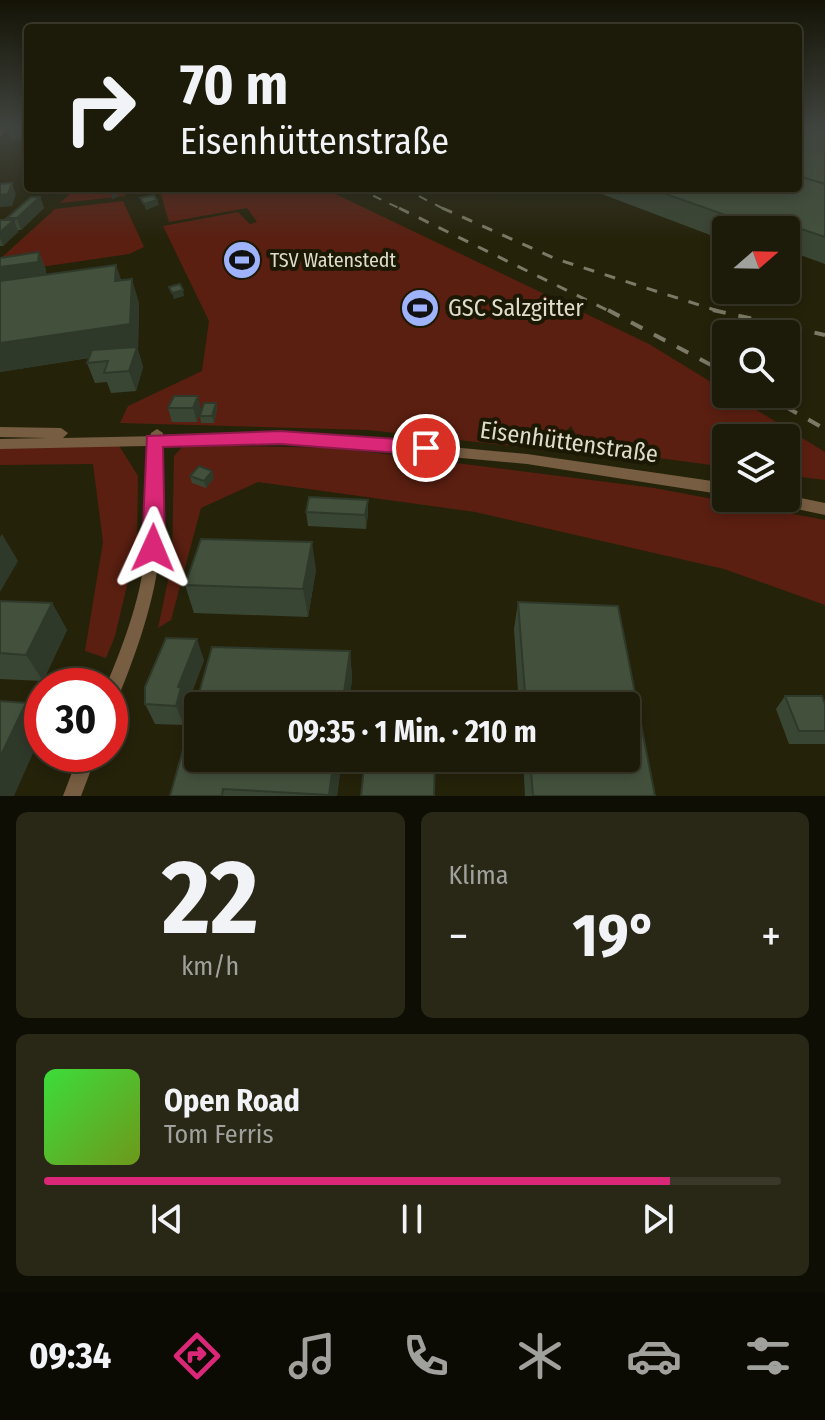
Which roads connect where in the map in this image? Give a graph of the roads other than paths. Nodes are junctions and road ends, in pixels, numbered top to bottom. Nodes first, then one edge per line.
1 (0, 432) edge
2 (155, 437) junction
3 (0, 444) edge
4 (712, 487) edge
5 (800, 504) edge
6 (825, 509) edge
7 (121, 668) edge
8 (81, 772) edge
9 (72, 796) edge

1 - 2 street, Eisenhüttenstraße
2 - 3 street, Eisenhüttenstraße
2 - 4 street, Eisenhüttenstraße
2 - 7 street
5 - 6 street
8 - 9 street

